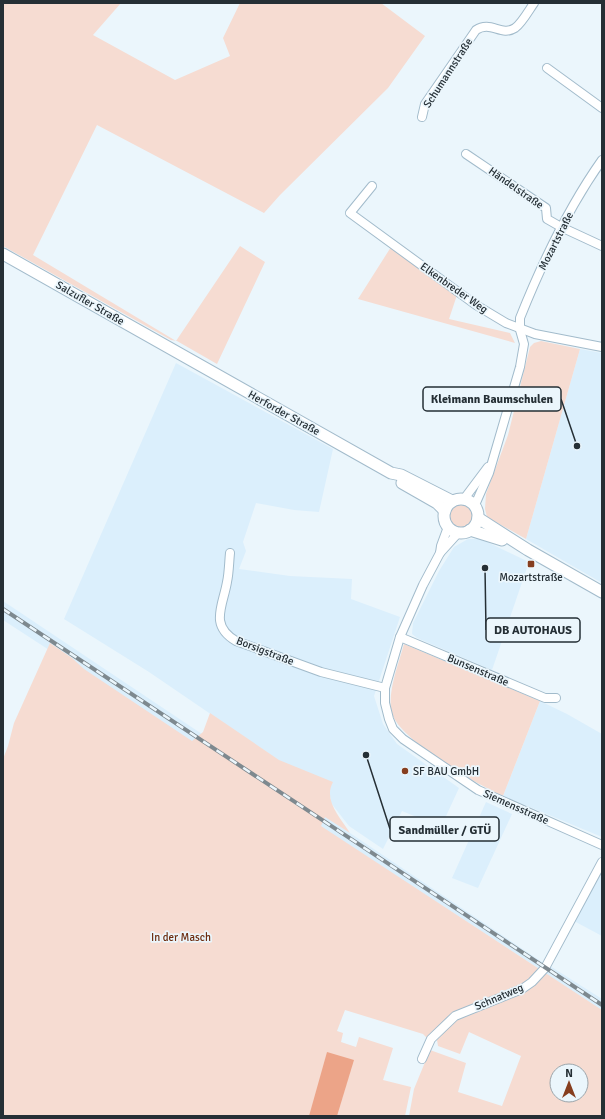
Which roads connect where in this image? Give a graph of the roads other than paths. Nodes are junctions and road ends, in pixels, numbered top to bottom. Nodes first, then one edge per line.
1 (534, 3) edge
2 (547, 68) dead end
3 (602, 108) edge
4 (422, 117) dead end
5 (466, 154) dead end
6 (602, 160) edge
7 (372, 186) dead end
8 (561, 227) junction
9 (602, 246) edge
10 (3, 254) edge
11 (520, 330) junction
12 (602, 347) edge
13 (177, 353) joint
14 (490, 465) junction
15 (392, 473) junction
16 (464, 499) junction
17 (452, 501) junction
18 (474, 505) junction
19 (445, 511) junction
20 (478, 518) junction
21 (448, 527) junction
22 (470, 530) junction
23 (459, 532) junction
24 (528, 550) junction
25 (230, 553) dead end
26 (440, 553) junction
27 (602, 592) edge
28 (400, 637) junction
29 (385, 688) junction
30 (556, 698) dead end
31 (602, 845) edge
32 (602, 862) edge
33 (422, 1059) dead end

1 - 4 street, Schumannstraße
2 - 3 street
5 - 8 street, Händelstraße
6 - 8 street, Mozartstraße
7 - 11 street, Elkenbreder Weg
8 - 9 street, Händelstraße
8 - 11 street, Mozartstraße
10 - 13 main road, Salzufler Straße
11 - 12 street, Elkenbreder Weg
11 - 14 street, Mozartstraße
13 - 15 main road, Herforder Straße
14 - 16 street, Mozartstraße
14 - 18 street, Mozartstraße
15 - 17 main road, Herforder Straße
15 - 19 main road, Herforder Straße
16 - 17 main road
16 - 18 main road
17 - 19 main road
18 - 20 main road
19 - 21 main road
20 - 22 main road
20 - 24 main road
21 - 23 main road
21 - 26 street, Siemensstraße
22 - 23 main road
22 - 24 main road
23 - 26 street, Siemensstraße
24 - 27 main road
25 - 29 street, Borsigstraße
26 - 28 street, Siemensstraße
28 - 29 street, Siemensstraße
28 - 30 street, Bunsenstraße
29 - 31 street, Siemensstraße
32 - 33 street, Schnatweg

